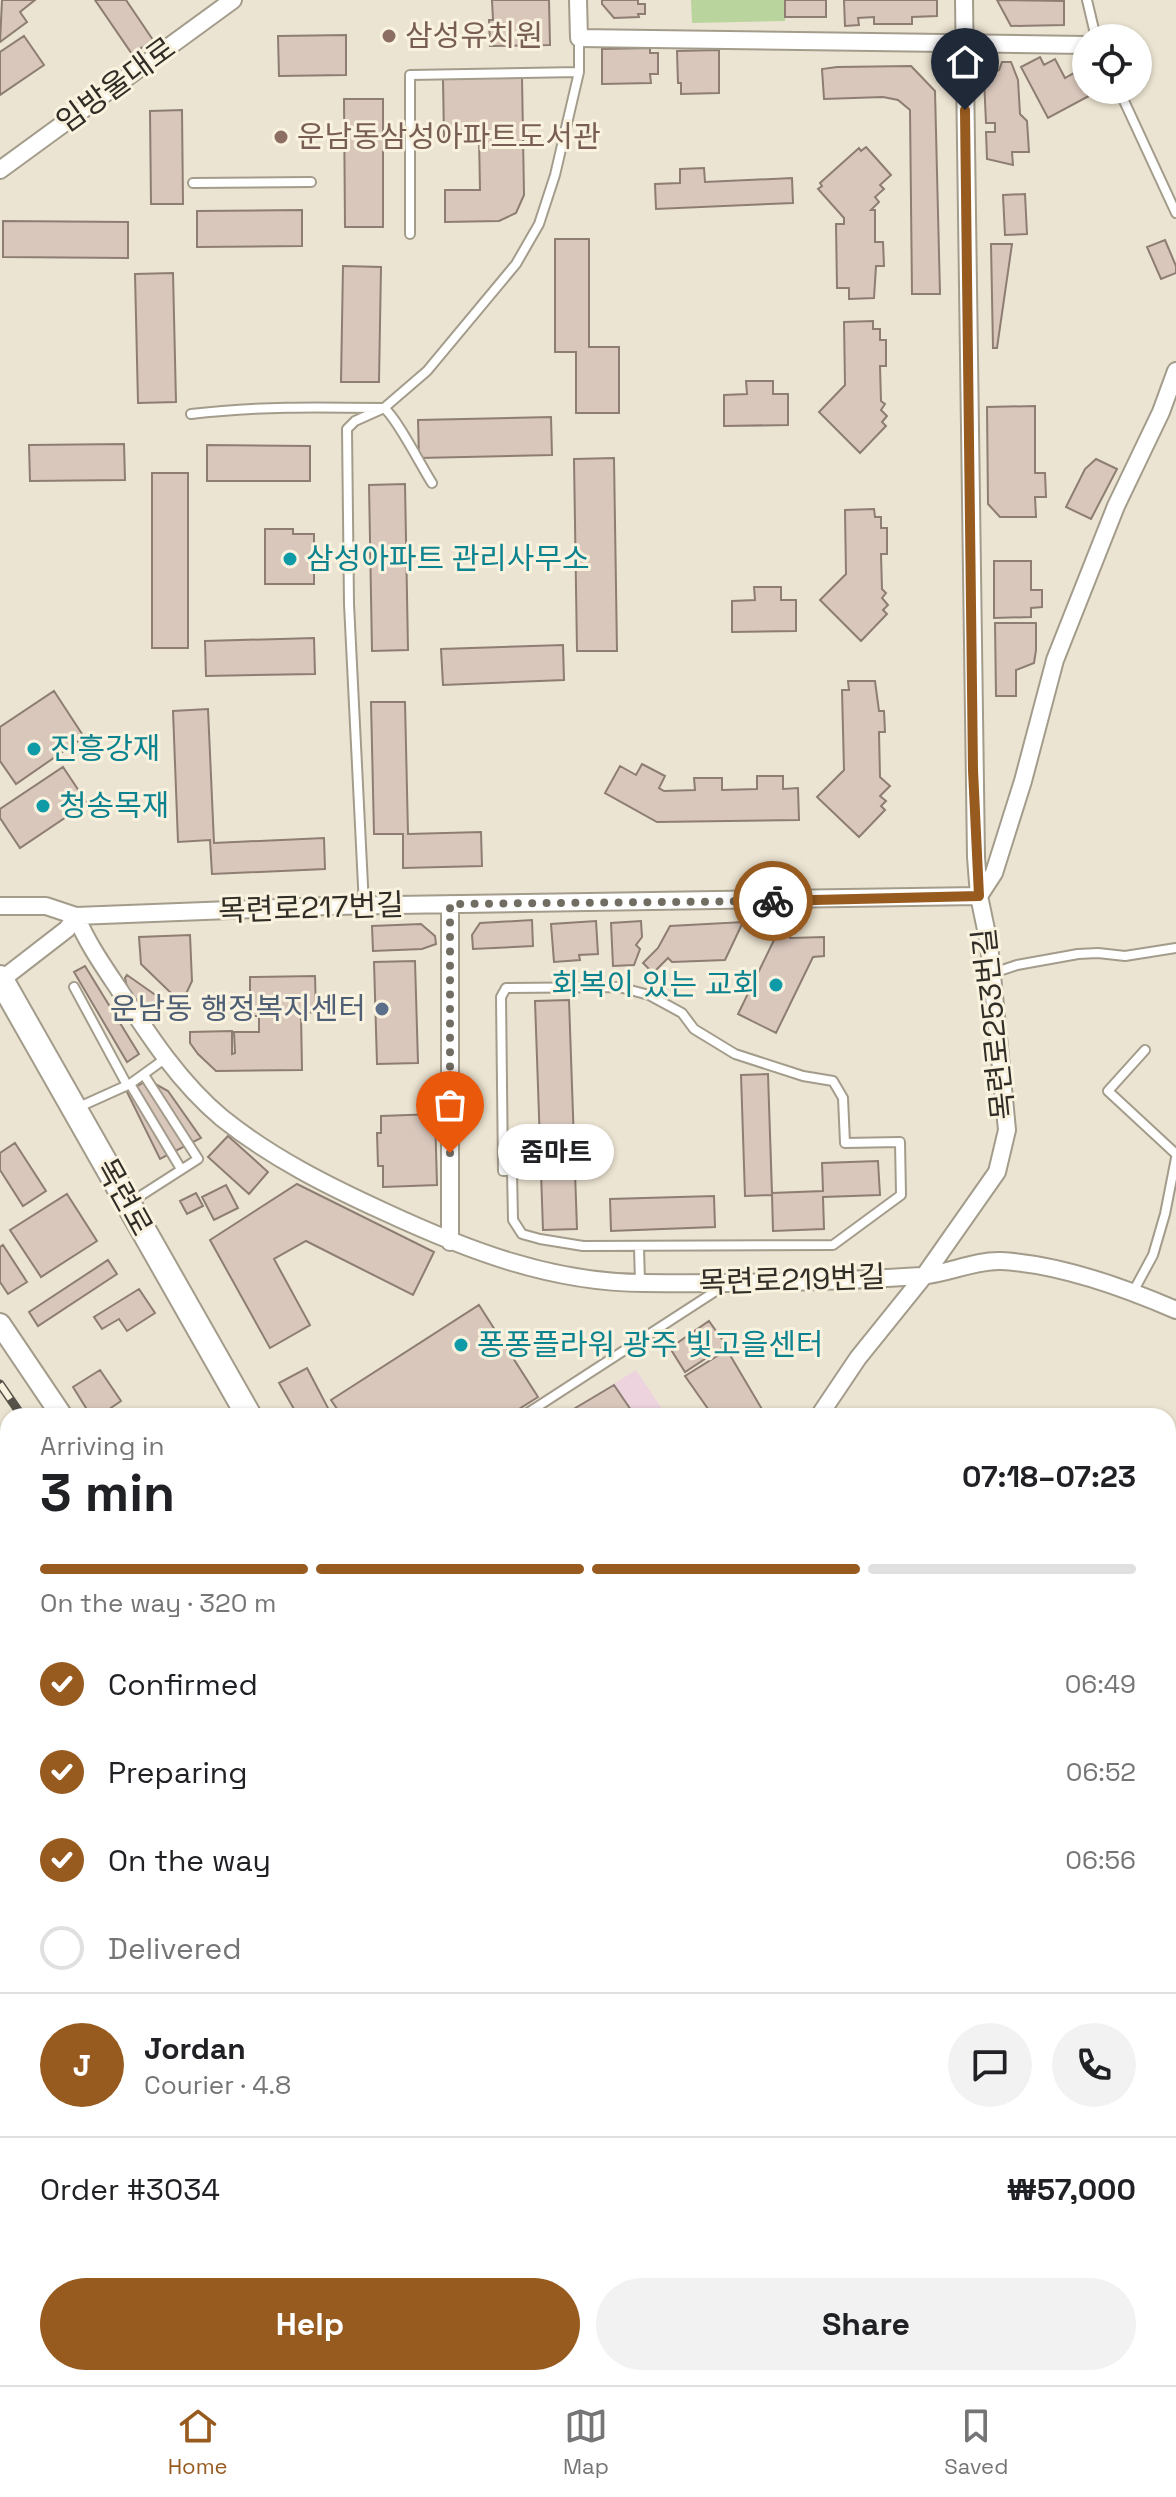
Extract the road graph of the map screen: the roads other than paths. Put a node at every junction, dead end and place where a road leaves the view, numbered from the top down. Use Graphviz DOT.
graph roads {
  1 [pos="233,0"];
  2 [pos="578,0"];
  3 [pos="964,0"];
  4 [pos="1087,0"];
  5 [pos="1093,24"];
  6 [pos="579,38"];
  7 [pos="964,43"];
  8 [pos="1072,45"];
  9 [pos="579,72"];
  10 [pos="1125,104"];
  11 [pos="0,170"];
  12 [pos="311,182"];
  13 [pos="193,183"];
  14 [pos="1176,213"];
  15 [pos="410,234"];
  16 [pos="1176,371"];
  17 [pos="384,408"];
  18 [pos="191,414"];
  19 [pos="432,483"];
  20 [pos="979,896"];
  21 [pos="450,904"];
  22 [pos="0,906"];
  23 [pos="364,906"];
  24 [pos="76,916"];
  25 [pos="1176,948"];
  26 [pos="992,973"];
  27 [pos="0,979"];
  28 [pos="74,987"];
  29 [pos="1145,1050"];
  30 [pos="166,1058"];
  31 [pos="144,1075"];
  32 [pos="129,1084"];
  33 [pos="74,1109"];
  34 [pos="1176,1156"];
  35 [pos="181,1169"];
  36 [pos="128,1204"];
  37 [pos="450,1242"];
  38 [pos="639,1247"];
  39 [pos="924,1276"];
  40 [pos="730,1282"];
  41 [pos="640,1283"];
  42 [pos="1133,1292"];
  43 [pos="1176,1310"];
  44 [pos="0,1324"];
  45 [pos="57,1408"];
  46 [pos="244,1408"];
  47 [pos="535,1408"];
  48 [pos="824,1408"];
  1 -- 11 [label="street, 임방울대로"];
  2 -- 6 [label="street"];
  3 -- 7 [label="street"];
  4 -- 5 [label="lane"];
  6 -- 7 [label="street"];
  6 -- 9 [label="lane"];
  7 -- 8 [label="street"];
  7 -- 20 [label="street"];
  9 -- 15 [label="lane"];
  9 -- 17 [label="lane"];
  10 -- 14 [label="lane"];
  12 -- 13 [label="lane"];
  16 -- 20 [label="street, 목련로253번길"];
  17 -- 18 [label="lane"];
  17 -- 19 [label="lane"];
  17 -- 23 [label="lane"];
  20 -- 21 [label="street, 목련로217번길"];
  20 -- 26 [label="street, 목련로253번길"];
  21 -- 23 [label="street, 목련로217번길"];
  21 -- 37 [label="street"];
  22 -- 24 [label="street, 목련로217번길"];
  23 -- 24 [label="street, 목련로217번길"];
  24 -- 27 [label="street"];
  24 -- 30 [label="street, 목련로219번길"];
  25 -- 26 [label="lane"];
  26 -- 39 [label="street, 목련로253번길"];
  27 -- 33 [label="main road, 목련로"];
  28 -- 32 [label="lane"];
  29 -- 34 [label="lane"];
  30 -- 31 [label="lane"];
  30 -- 37 [label="street, 목련로219번길"];
  31 -- 32 [label="lane"];
  31 -- 35 [label="lane"];
  32 -- 33 [label="lane"];
  32 -- 35 [label="lane"];
  33 -- 36 [label="main road, 목련로"];
  34 -- 42 [label="lane"];
  35 -- 36 [label="lane"];
  36 -- 46 [label="main road, 목련로"];
  37 -- 41 [label="street, 목련로219번길"];
  38 -- 38 [label="lane"];
  38 -- 41 [label="lane"];
  39 -- 40 [label="street, 목련로219번길"];
  39 -- 42 [label="street, 목련로219번길"];
  39 -- 48 [label="street, 목련로253번길"];
  40 -- 41 [label="street, 목련로219번길"];
  40 -- 47 [label="lane"];
  42 -- 43 [label="street, 목련로219번길"];
  44 -- 45 [label="street"];
}
